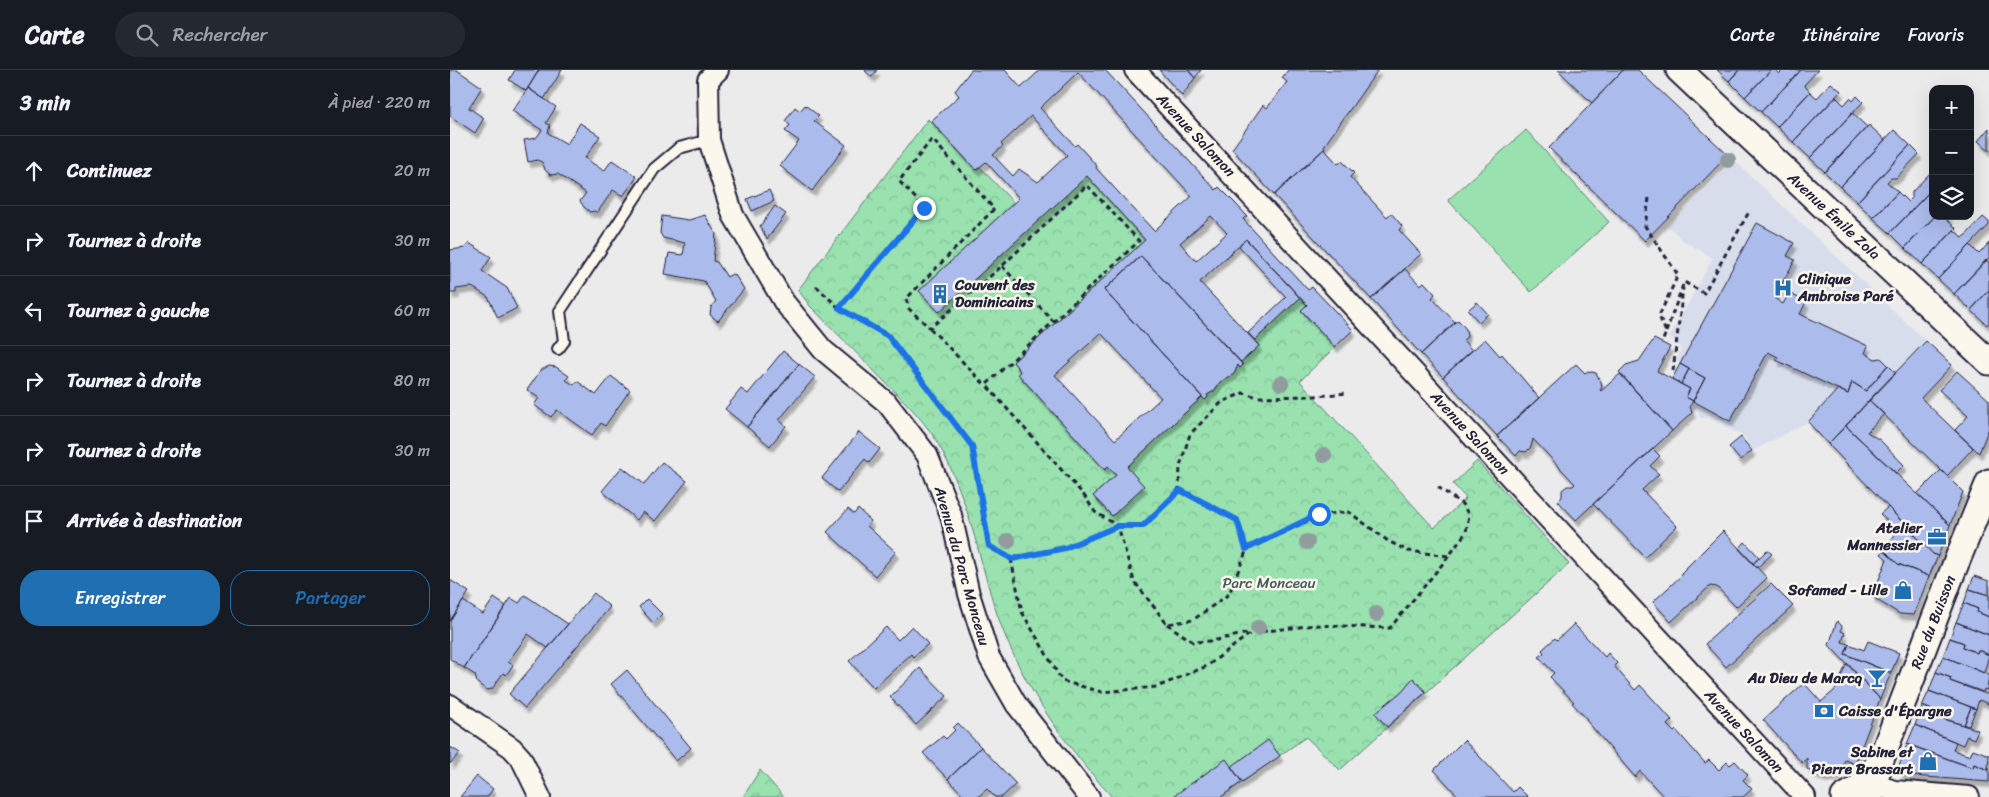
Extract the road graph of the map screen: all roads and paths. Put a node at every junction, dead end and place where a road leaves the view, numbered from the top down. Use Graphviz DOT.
graph roads {
  1 [pos="718,70"];
  2 [pos="1135,70"];
  3 [pos="1679,70"];
  4 [pos="709,140"];
  5 [pos="1649,198"];
  6 [pos="1750,210"];
  7 [pos="1002,266"];
  8 [pos="1684,282"];
  9 [pos="816,286"];
  10 [pos="839,308"];
  11 [pos="1053,321"];
  12 [pos="930,328"];
  13 [pos="1666,332"];
  14 [pos="1662,343"];
  15 [pos="558,349"];
  16 [pos="1989,362"];
  17 [pos="1673,371"];
  18 [pos="986,385"];
  19 [pos="1348,393"];
  20 [pos="1989,482"];
  21 [pos="1438,487"];
  22 [pos="1180,490"];
  23 [pos="1118,526"];
  24 [pos="1246,549"];
  25 [pos="1449,556"];
  26 [pos="1012,559"];
  27 [pos="1167,624"];
  28 [pos="1251,633"];
  29 [pos="450,705"];
  30 [pos="1872,781"];
  31 [pos="540,797"];
  32 [pos="1089,797"];
  33 [pos="1804,797"];
  34 [pos="1844,797"];
  35 [pos="1969,797"];
  1 -- 4 [label="street, Avenue du Parc Monceau"];
  2 -- 33 [label="street, Avenue Salomon"];
  3 -- 16 [label="street, Avenue Émile Zola"];
  4 -- 15 [label="lane"];
  4 -- 32 [label="street, Avenue du Parc Monceau"];
  5 -- 13 [label="path"];
  6 -- 8 [label="path"];
  7 -- 11 [label="path"];
  7 -- 11 [label="path"];
  7 -- 12 [label="path"];
  8 -- 13 [label="path"];
  8 -- 17 [label="path"];
  9 -- 10 [label="path"];
  10 -- 12 [label="path"];
  10 -- 26 [label="path"];
  11 -- 18 [label="path"];
  12 -- 18 [label="path"];
  13 -- 14 [label="path"];
  18 -- 23 [label="path"];
  19 -- 22 [label="path"];
  20 -- 30 [label="street, Rue du Buisson"];
  21 -- 25 [label="path"];
  22 -- 23 [label="path"];
  22 -- 24 [label="path"];
  23 -- 26 [label="path"];
  23 -- 27 [label="path"];
  24 -- 25 [label="path"];
  24 -- 27 [label="path"];
  25 -- 28 [label="path"];
  26 -- 28 [label="path"];
  27 -- 28 [label="path"];
  29 -- 31 [label="street"];
  30 -- 34 [label="street"];
  30 -- 35 [label="street"];
}
